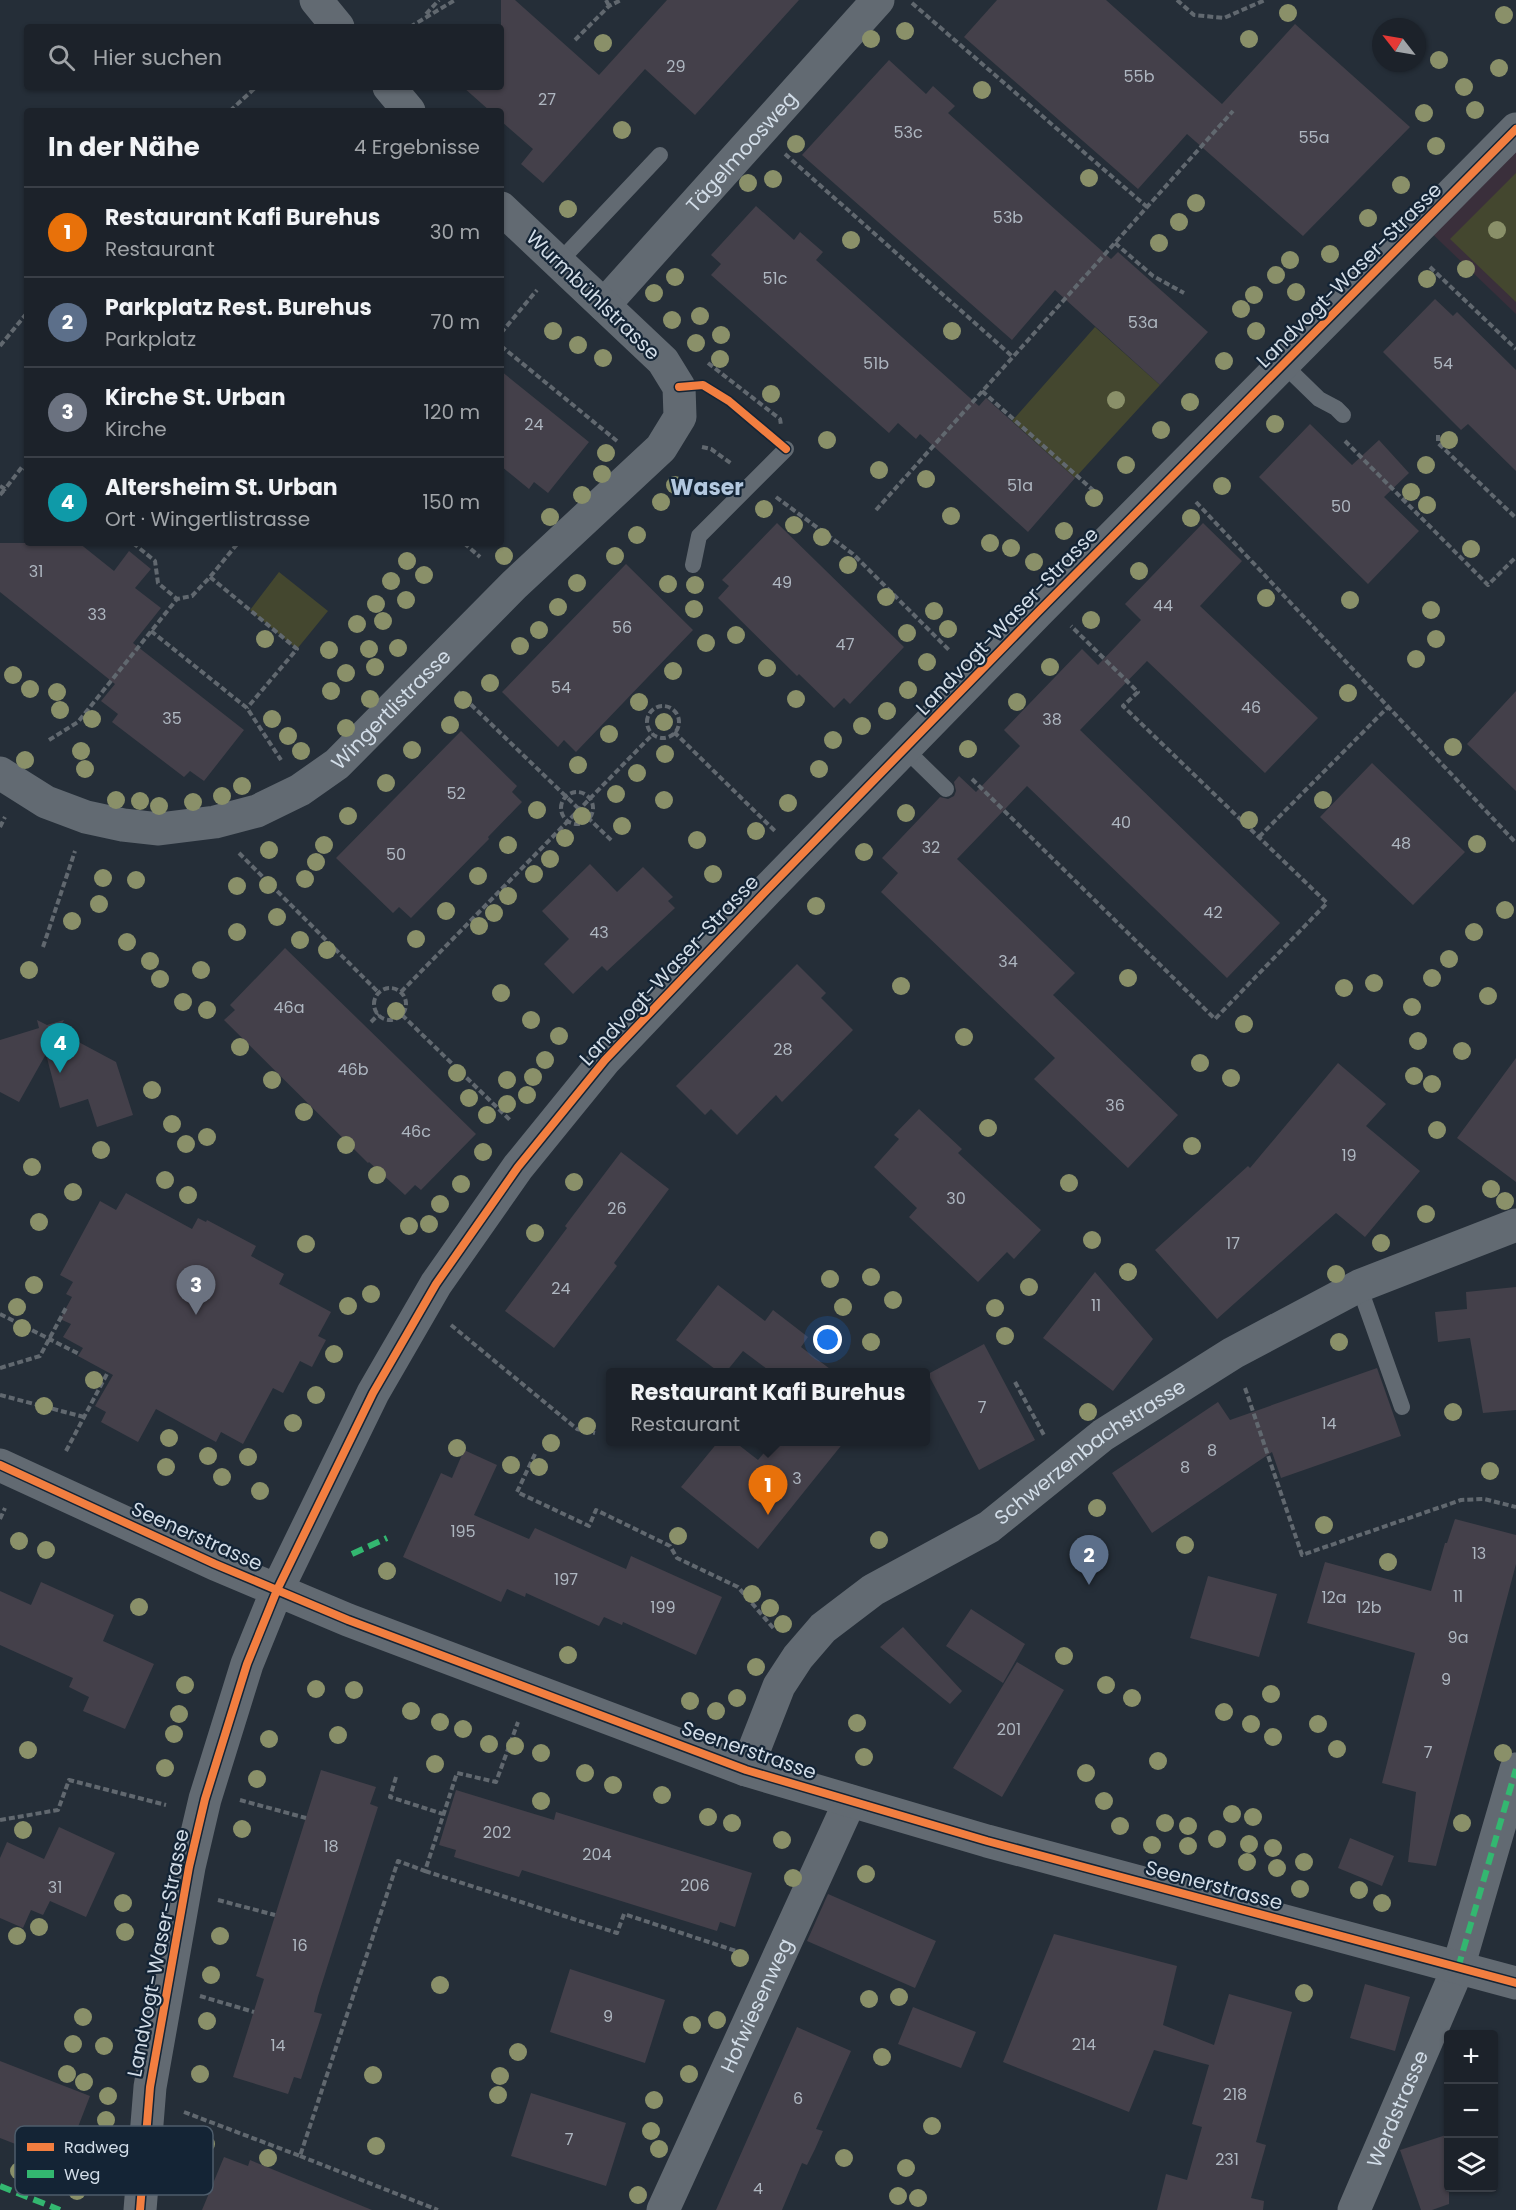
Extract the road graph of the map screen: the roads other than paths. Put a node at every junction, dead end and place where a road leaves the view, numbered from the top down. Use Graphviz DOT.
graph roads {
  1 [pos="316,0"];
  2 [pos="878,0"];
  3 [pos="336,24"];
  4 [pos="391,90"];
  5 [pos="406,108"];
  6 [pos="1516,129"];
  7 [pos="660,155"];
  8 [pos="504,211"];
  9 [pos="559,262"];
  10 [pos="604,305"];
  11 [pos="1283,364"];
  12 [pos="679,387"];
  13 [pos="1343,415"];
  14 [pos="786,449"];
  15 [pos="693,565"];
  16 [pos="906,749"];
  17 [pos="0,773"];
  18 [pos="946,789"];
  19 [pos="1516,1225"];
  20 [pos="1359,1286"];
  21 [pos="1402,1407"];
  22 [pos="0,1465"];
  23 [pos="277,1590"];
  24 [pos="1516,1769"];
  25 [pos="746,1770"];
  26 [pos="850,1801"];
  27 [pos="1458,1968"];
  28 [pos="1516,1983"];
  29 [pos="147,2126"];
  30 [pos="141,2195"];
  31 [pos="140,2210"];
  32 [pos="663,2210"];
  33 [pos="1354,2210"];
  1 -- 3 [label="street"];
  2 -- 10 [label="street, Tägelmoosweg"];
  4 -- 5 [label="street"];
  6 -- 11 [label="street, Landvogt-Waser-Strasse"];
  7 -- 9 [label="lane"];
  8 -- 9 [label="street, Wurmbühlstrasse"];
  9 -- 10 [label="street, Wurmbühlstrasse"];
  10 -- 12 [label="street, Wurmbühlstrasse"];
  11 -- 13 [label="lane"];
  11 -- 16 [label="street, Landvogt-Waser-Strasse"];
  12 -- 17 [label="street, Wingertlistrasse"];
  14 -- 15 [label="lane"];
  16 -- 18 [label="lane"];
  16 -- 23 [label="street, Landvogt-Waser-Strasse"];
  19 -- 20 [label="street, Schwerzenbachstrasse"];
  20 -- 21 [label="lane"];
  20 -- 25 [label="street, Schwerzenbachstrasse"];
  22 -- 23 [label="street, Seenerstrasse"];
  23 -- 25 [label="street, Seenerstrasse"];
  23 -- 29 [label="street, Landvogt-Waser-Strasse"];
  24 -- 27 [label="street, Werdstrasse"];
  25 -- 26 [label="street, Seenerstrasse"];
  26 -- 27 [label="street, Seenerstrasse"];
  26 -- 32 [label="street, Hofwiesenweg"];
  27 -- 28 [label="street, Seenerstrasse"];
  27 -- 33 [label="street, Werdstrasse"];
  30 -- 31 [label="street, Landvogt-Waser-Strasse"];
}
